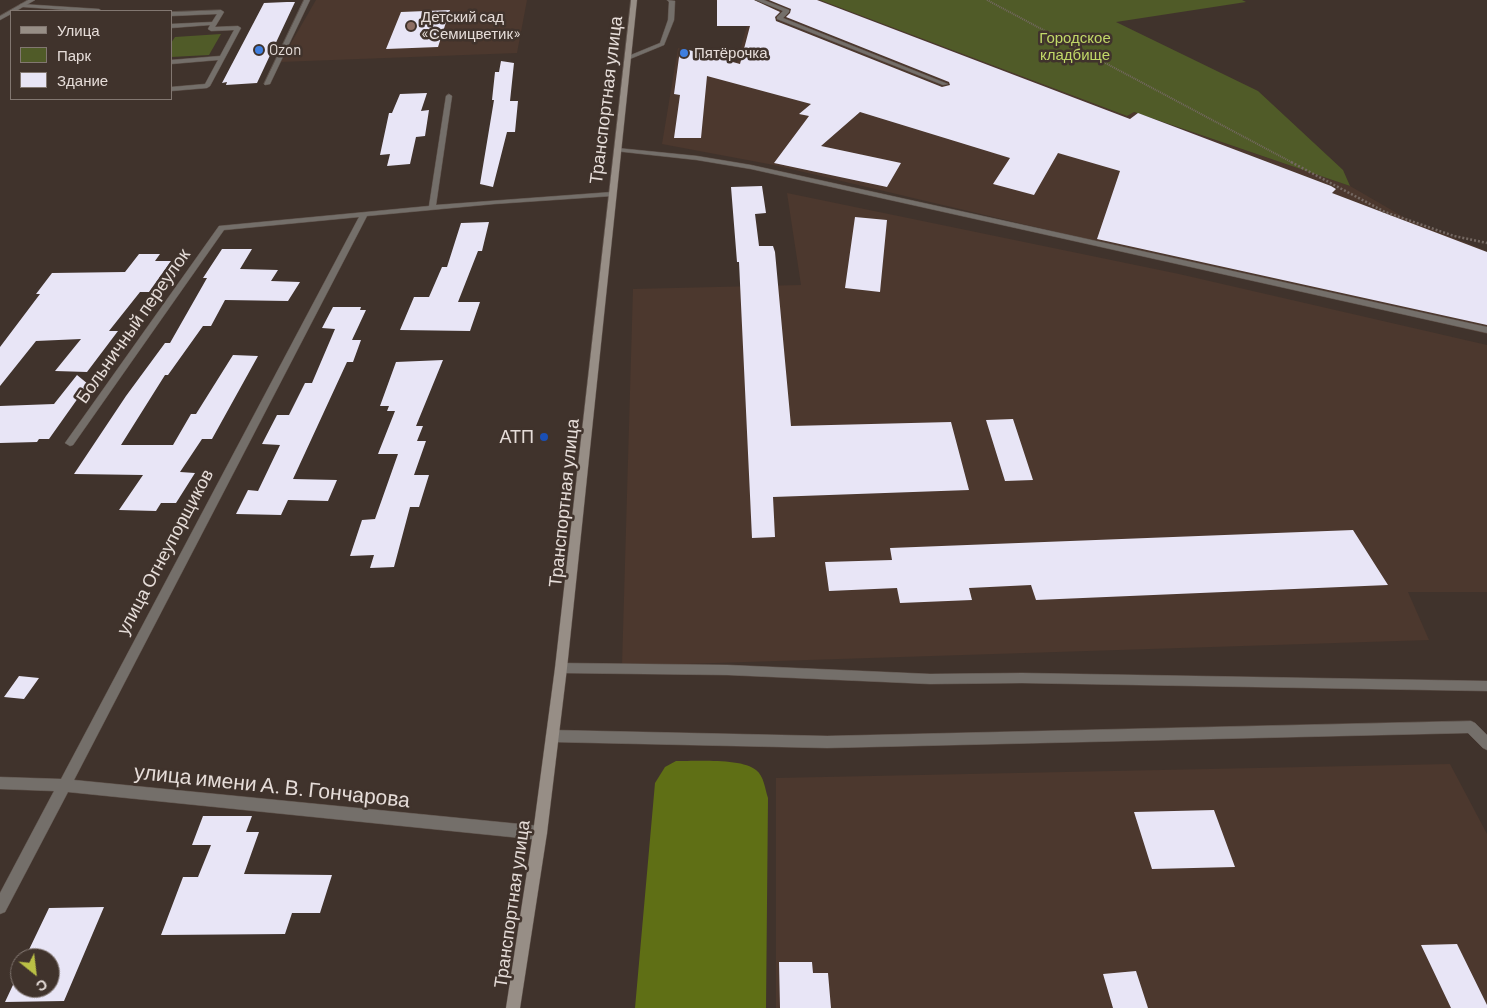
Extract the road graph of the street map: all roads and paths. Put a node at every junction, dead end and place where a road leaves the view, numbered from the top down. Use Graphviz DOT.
graph roads {
  1 [pos="32,0"];
  2 [pos="307,0"];
  3 [pos="634,0"];
  4 [pos="670,0"];
  5 [pos="759,0"];
  6 [pos="987,0"];
  7 [pos="23,6"];
  8 [pos="16,10"];
  9 [pos="84,10"];
  10 [pos="172,14"];
  11 [pos="214,23"];
  12 [pos="172,26"];
  13 [pos="221,58"];
  14 [pos="628,58"];
  15 [pos="172,62"];
  16 [pos="267,84"];
  17 [pos="945,84"];
  18 [pos="172,89"];
  19 [pos="449,96"];
  20 [pos="617,150"];
  21 [pos="612,194"];
  22 [pos="432,208"];
  23 [pos="364,214"];
  24 [pos="1487,243"];
  25 [pos="1487,330"];
  26 [pos="70,442"];
  27 [pos="561,668"];
  28 [pos="1487,686"];
  29 [pos="552,736"];
  30 [pos="1487,744"];
  31 [pos="0,783"];
  32 [pos="65,785"];
  33 [pos="540,833"];
  34 [pos="0,907"];
  35 [pos="513,1008"];
  1 -- 7 [label="street"];
  2 -- 16 [label="street"];
  3 -- 14 [label="main road, Транспортная улица"];
  4 -- 14 [label="street"];
  5 -- 17 [label="street"];
  6 -- 24 [label="path"];
  7 -- 8 [label="street"];
  7 -- 9 [label="street"];
  10 -- 11 [label="street"];
  11 -- 12 [label="street"];
  11 -- 13 [label="street"];
  13 -- 15 [label="street"];
  13 -- 18 [label="street"];
  14 -- 20 [label="main road, Транспортная улица"];
  19 -- 22 [label="street"];
  20 -- 21 [label="main road, Транспортная улица"];
  20 -- 25 [label="street"];
  21 -- 22 [label="street"];
  21 -- 27 [label="main road, Транспортная улица"];
  22 -- 23 [label="street"];
  23 -- 26 [label="street, Больничный переулок"];
  23 -- 32 [label="street, улица Огнеупорщиков"];
  27 -- 28 [label="street"];
  27 -- 29 [label="main road, Транспортная улица"];
  29 -- 30 [label="street"];
  29 -- 33 [label="main road, Транспортная улица"];
  31 -- 32 [label="street, улица имени А. В. Гончарова"];
  32 -- 33 [label="street, улица имени А. В. Гончарова"];
  32 -- 34 [label="street, улица Огнеупорщиков"];
  33 -- 35 [label="main road, Транспортная улица"];
}
